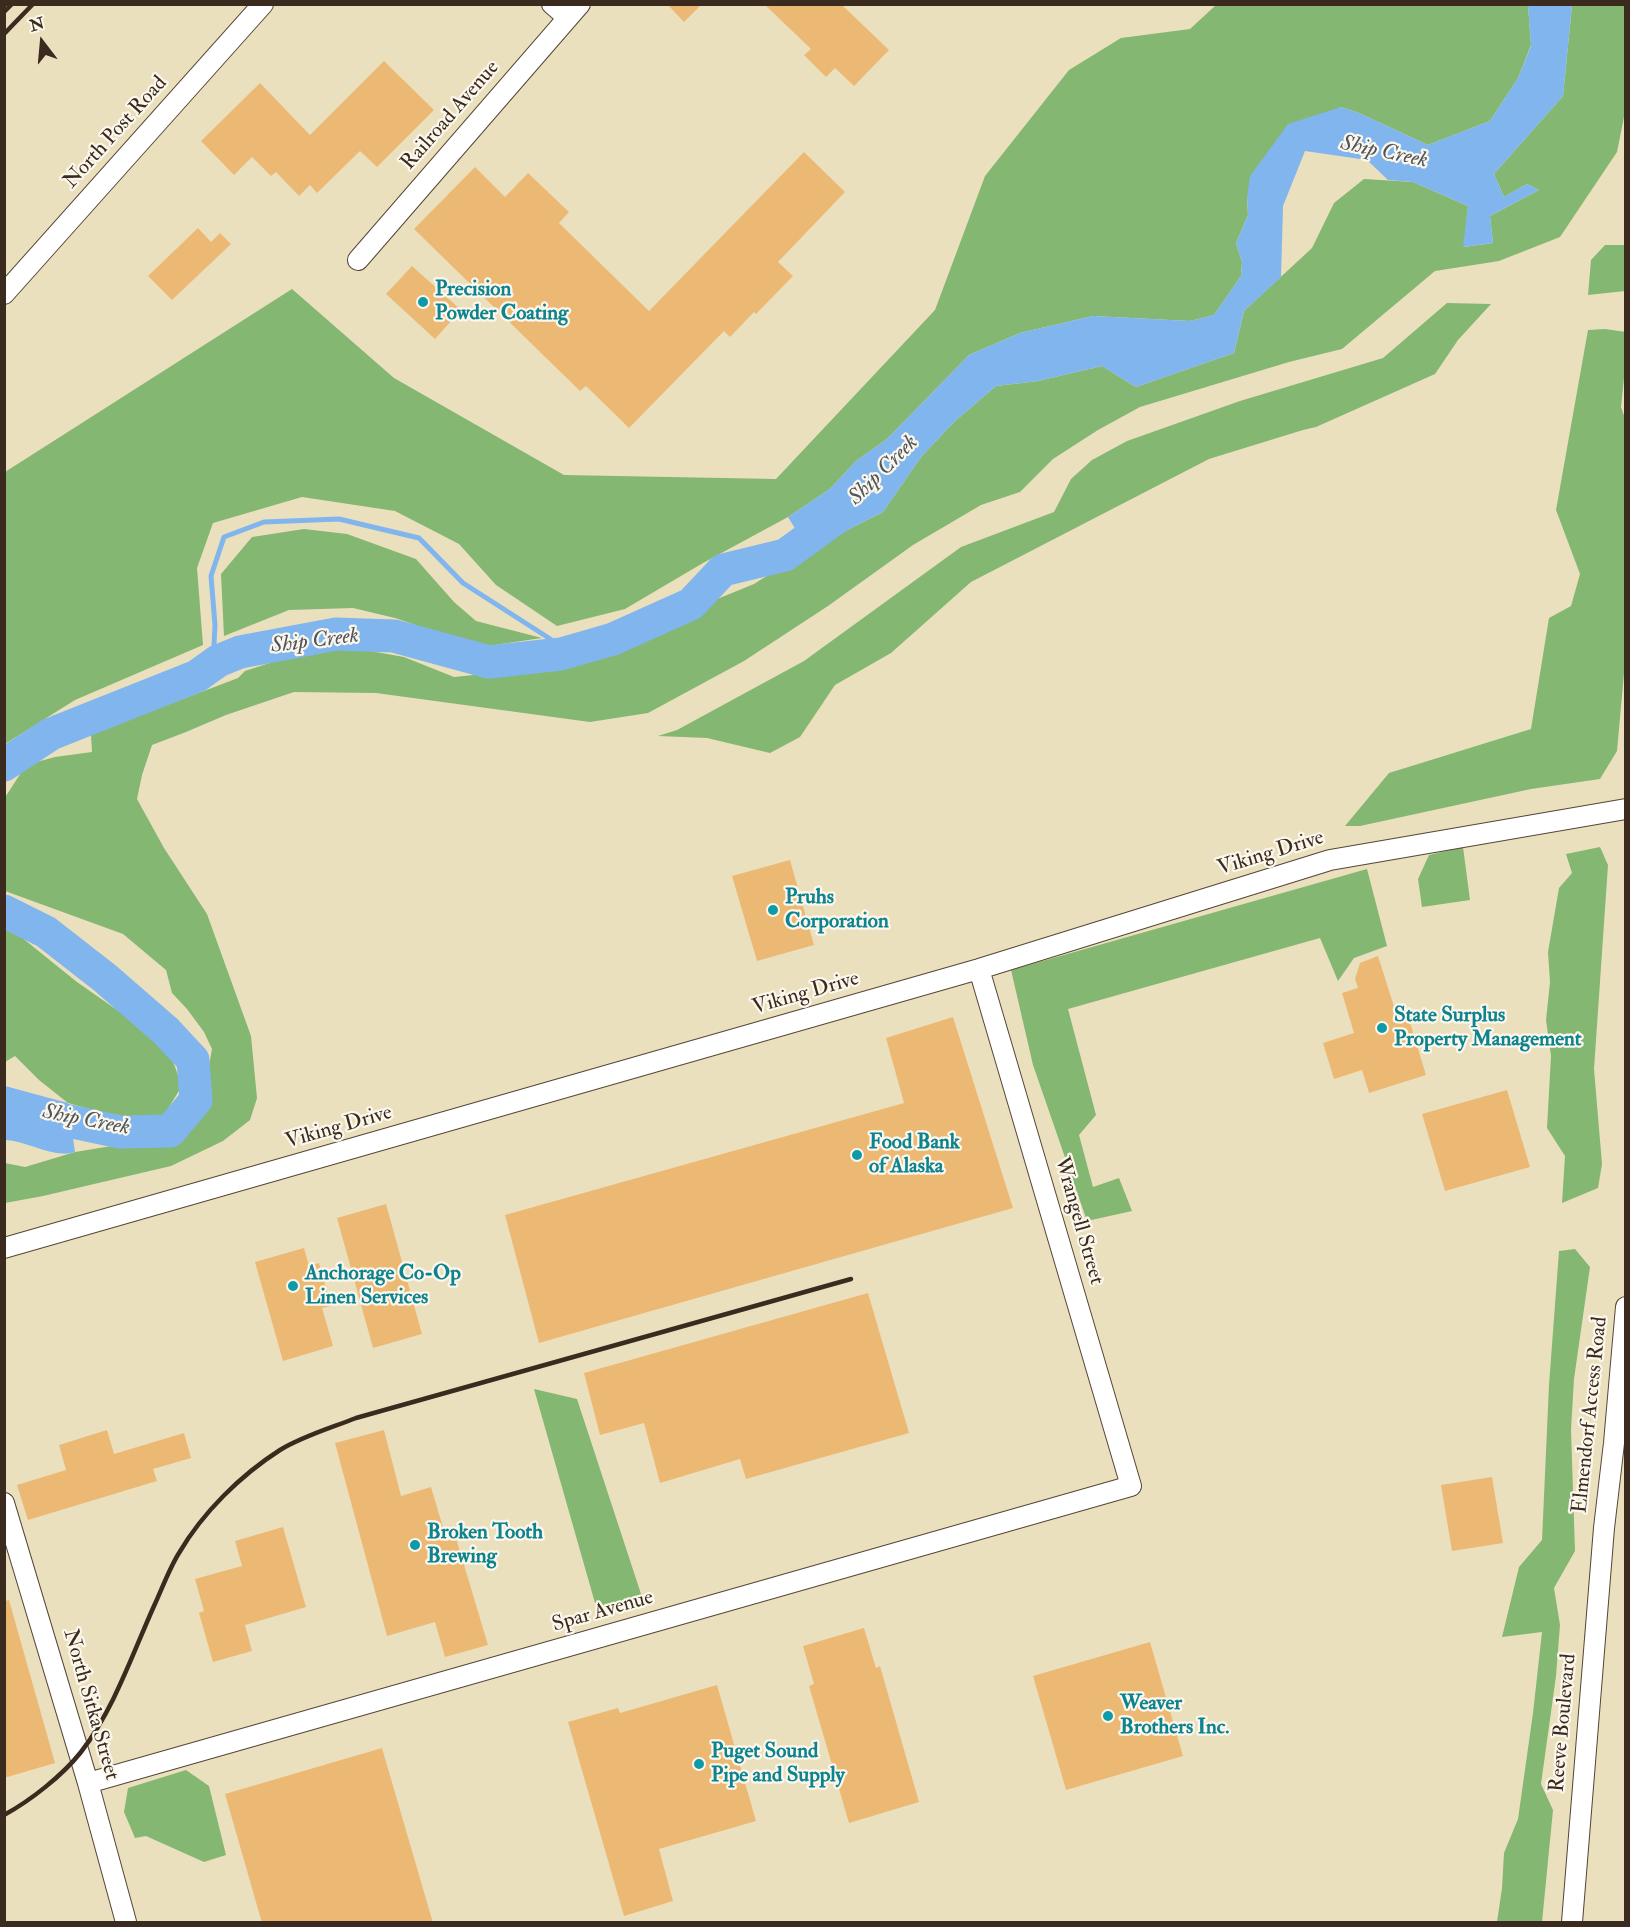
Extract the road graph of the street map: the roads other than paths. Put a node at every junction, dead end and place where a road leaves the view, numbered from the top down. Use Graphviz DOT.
graph roads {
  1 [pos="262,4"];
  2 [pos="552,4"];
  3 [pos="574,11"];
  4 [pos="358,260"];
  5 [pos="4,294"];
  6 [pos="1626,809"];
  7 [pos="979,969"];
  8 [pos="4,1248"];
  9 [pos="1626,1306"];
  10 [pos="1131,1486"];
  11 [pos="4,1503"];
  12 [pos="1604,1528"];
  13 [pos="88,1784"];
  14 [pos="126,1923"];
  15 [pos="1572,1923"];
  1 -- 5 [label="street, North Post Road"];
  2 -- 3 [label="street"];
  3 -- 4 [label="street, Railroad Avenue"];
  6 -- 7 [label="street, Viking Drive"];
  7 -- 8 [label="street, Viking Drive"];
  7 -- 10 [label="street, Wrangell Street"];
  9 -- 12 [label="street, Elmendorf Access Road"];
  10 -- 13 [label="street, Spar Avenue"];
  11 -- 13 [label="street, North Sitka Street"];
  12 -- 15 [label="street, Reeve Boulevard"];
  13 -- 14 [label="street, North Sitka Street"];
}
